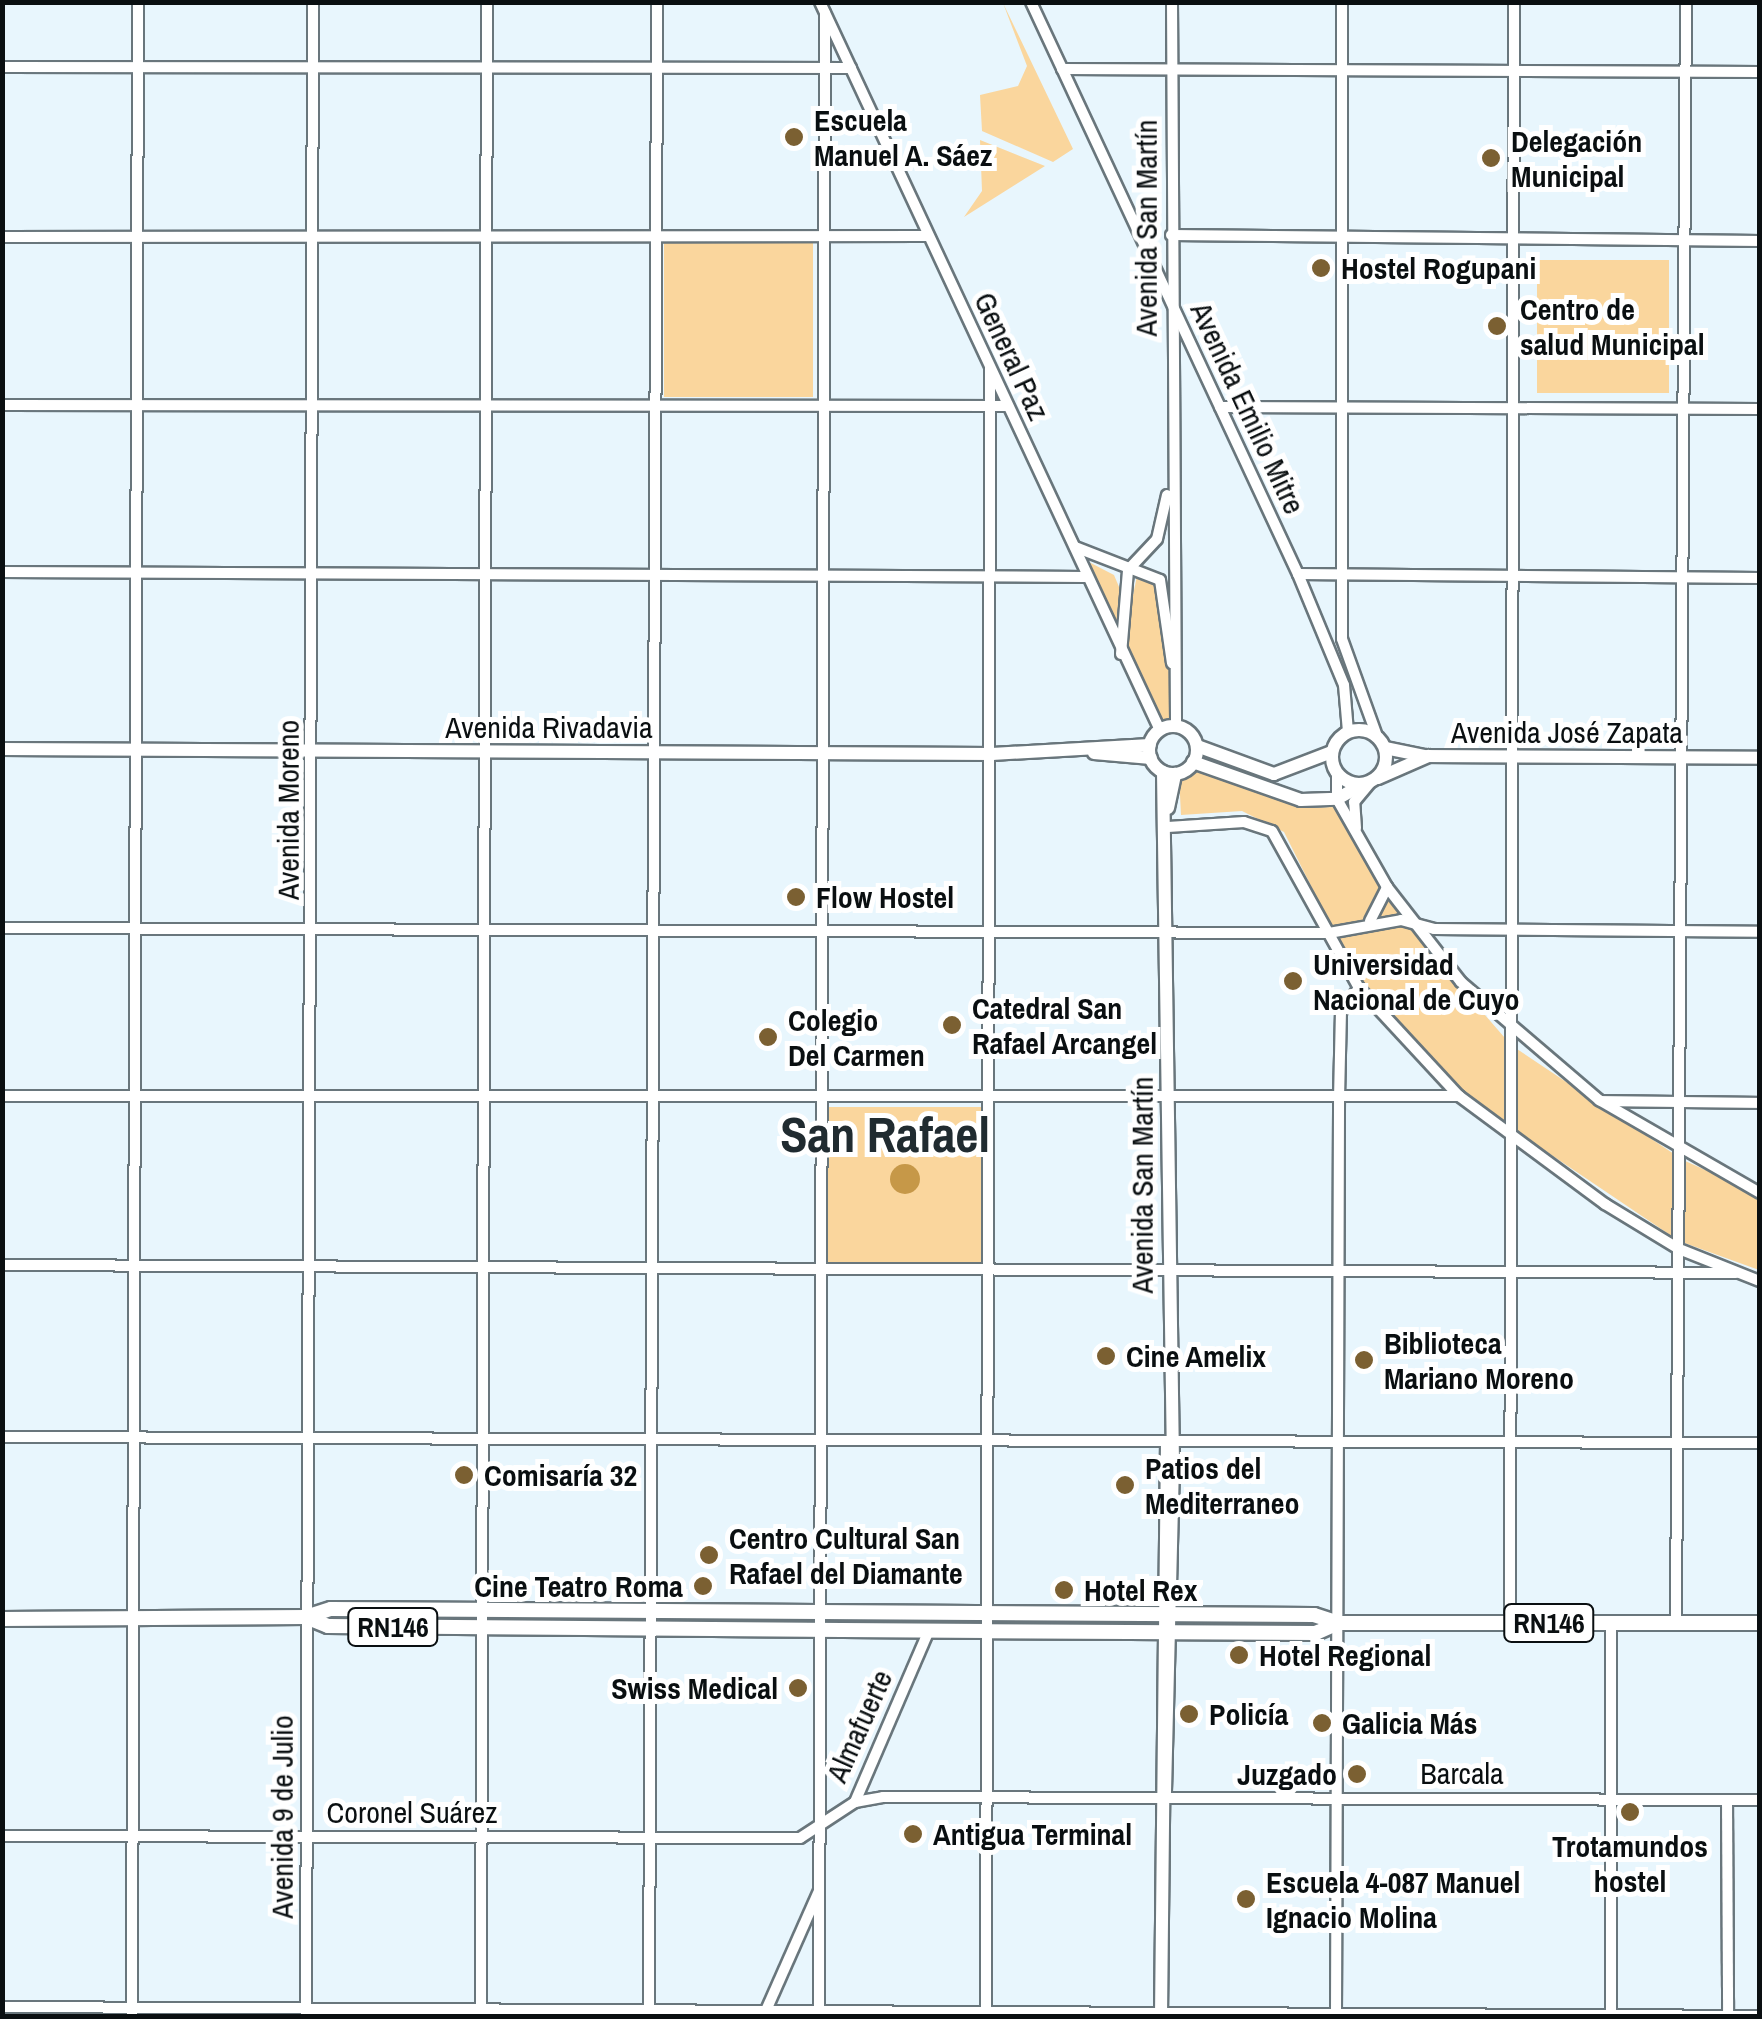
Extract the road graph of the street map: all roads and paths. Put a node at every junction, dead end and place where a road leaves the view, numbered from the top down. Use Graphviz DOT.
graph roads {
  1 [pos="138,2"];
  2 [pos="314,2"];
  3 [pos="487,2"];
  4 [pos="657,2"];
  5 [pos="1031,2"];
  6 [pos="1172,2"];
  7 [pos="1342,2"];
  8 [pos="1514,2"];
  9 [pos="1686,2"];
  10 [pos="822,8"];
  11 [pos="2,67"];
  12 [pos="137,67"];
  13 [pos="314,67"];
  14 [pos="486,67"];
  15 [pos="657,68"];
  16 [pos="850,68"];
  17 [pos="826,69"];
  18 [pos="1062,69"];
  19 [pos="1172,70"];
  20 [pos="1342,70"];
  21 [pos="1514,71"];
  22 [pos="1686,72"];
  23 [pos="1760,72"];
  24 [pos="656,234"];
  25 [pos="1171,234"];
  26 [pos="487,235"];
  27 [pos="822,235"];
  28 [pos="139,236"];
  29 [pos="314,236"];
  30 [pos="928,236"];
  31 [pos="2,237"];
  32 [pos="1340,237"];
  33 [pos="1513,240"];
  34 [pos="1760,241"];
  35 [pos="1686,242"];
  36 [pos="1171,302"];
  37 [pos="990,368"];
  38 [pos="486,403"];
  39 [pos="314,404"];
  40 [pos="654,404"];
  41 [pos="2,405"];
  42 [pos="140,405"];
  43 [pos="822,405"];
  44 [pos="990,406"];
  45 [pos="1007,406"];
  46 [pos="1341,406"];
  47 [pos="1220,407"];
  48 [pos="1512,407"];
  49 [pos="1686,409"];
  50 [pos="1760,409"];
  51 [pos="1170,454"];
  52 [pos="1075,547"];
  53 [pos="1131,564"];
  54 [pos="2,572"];
  55 [pos="137,572"];
  56 [pos="314,573"];
  57 [pos="1298,574"];
  58 [pos="489,575"];
  59 [pos="653,575"];
  60 [pos="991,575"];
  61 [pos="821,576"];
  62 [pos="1341,576"];
  63 [pos="1085,577"];
  64 [pos="1512,577"];
  65 [pos="1682,578"];
  66 [pos="1760,578"];
  67 [pos="1121,654"];
  68 [pos="1175,668"];
  69 [pos="1176,726"];
  70 [pos="1160,730"];
  71 [pos="1348,732"];
  72 [pos="1381,742"];
  73 [pos="1197,746"];
  74 [pos="2,749"];
  75 [pos="134,750"];
  76 [pos="314,750"];
  77 [pos="489,751"];
  78 [pos="652,752"];
  79 [pos="1150,752"];
  80 [pos="1332,752"];
  81 [pos="820,753"];
  82 [pos="992,754"];
  83 [pos="1428,756"];
  84 [pos="1512,757"];
  85 [pos="1679,758"];
  86 [pos="1760,758"];
  87 [pos="1193,762"];
  88 [pos="1169,773"];
  89 [pos="1337,773"];
  90 [pos="1371,781"];
  91 [pos="1337,799"];
  92 [pos="1168,827"];
  93 [pos="1356,834"];
  94 [pos="1388,887"];
  95 [pos="1370,921"];
  96 [pos="1414,925"];
  97 [pos="2,928"];
  98 [pos="134,929"];
  99 [pos="488,929"];
  100 [pos="313,930"];
  101 [pos="1511,930"];
  102 [pos="652,931"];
  103 [pos="820,932"];
  104 [pos="992,932"];
  105 [pos="1679,932"];
  106 [pos="1760,932"];
  107 [pos="1168,933"];
  108 [pos="1329,933"];
  109 [pos="1359,988"];
  110 [pos="1512,1032"];
  111 [pos="2,1096"];
  112 [pos="134,1096"];
  113 [pos="1459,1096"];
  114 [pos="312,1097"];
  115 [pos="487,1098"];
  116 [pos="651,1098"];
  117 [pos="819,1099"];
  118 [pos="1338,1099"];
  119 [pos="993,1100"];
  120 [pos="1168,1100"];
  121 [pos="1599,1100"];
  122 [pos="1678,1102"];
  123 [pos="1760,1102"];
  124 [pos="1510,1138"];
  125 [pos="1678,1154"];
  126 [pos="1760,1193"];
  127 [pos="1679,1249"];
  128 [pos="2,1265"];
  129 [pos="133,1266"];
  130 [pos="311,1267"];
  131 [pos="485,1267"];
  132 [pos="651,1268"];
  133 [pos="819,1269"];
  134 [pos="994,1270"];
  135 [pos="1168,1271"];
  136 [pos="1679,1272"];
  137 [pos="1340,1273"];
  138 [pos="1736,1273"];
  139 [pos="1510,1274"];
  140 [pos="1760,1281"];
  141 [pos="2,1437"];
  142 [pos="133,1438"];
  143 [pos="483,1439"];
  144 [pos="310,1440"];
  145 [pos="651,1440"];
  146 [pos="818,1441"];
  147 [pos="992,1442"];
  148 [pos="1167,1442"];
  149 [pos="1678,1442"];
  150 [pos="1336,1443"];
  151 [pos="1510,1443"];
  152 [pos="1760,1443"];
  153 [pos="482,1610"];
  154 [pos="649,1611"];
  155 [pos="818,1612"];
  156 [pos="988,1613"];
  157 [pos="1166,1614"];
  158 [pos="2,1616"];
  159 [pos="132,1616"];
  160 [pos="306,1617"];
  161 [pos="1510,1623"];
  162 [pos="1611,1623"];
  163 [pos="1676,1623"];
  164 [pos="1760,1623"];
  165 [pos="1338,1624"];
  166 [pos="482,1628"];
  167 [pos="649,1628"];
  168 [pos="818,1630"];
  169 [pos="930,1630"];
  170 [pos="988,1631"];
  171 [pos="1166,1632"];
  172 [pos="988,1797"];
  173 [pos="1165,1797"];
  174 [pos="1339,1798"];
  175 [pos="1612,1799"];
  176 [pos="1727,1800"];
  177 [pos="1760,1800"];
  178 [pos="854,1802"];
  179 [pos="820,1831"];
  180 [pos="2,1836"];
  181 [pos="132,1836"];
  182 [pos="308,1836"];
  183 [pos="482,1837"];
  184 [pos="649,1837"];
  185 [pos="820,1888"];
  186 [pos="2,2007"];
  187 [pos="132,2012"];
  188 [pos="306,2013"];
  189 [pos="481,2013"];
  190 [pos="649,2013"];
  191 [pos="764,2014"];
  192 [pos="819,2014"];
  193 [pos="986,2014"];
  194 [pos="1160,2014"];
  195 [pos="1336,2015"];
  196 [pos="1481,2016"];
  197 [pos="1610,2016"];
  198 [pos="1728,2016"];
  199 [pos="1760,2016"];
  1 -- 12 [label="street"];
  2 -- 13 [label="street, Avenida Moreno"];
  3 -- 14 [label="street"];
  4 -- 15 [label="street"];
  5 -- 18 [label="street, Avenida Emilio Mitre"];
  6 -- 19 [label="street, Avenida San Martín"];
  7 -- 20 [label="street"];
  8 -- 21 [label="street"];
  9 -- 22 [label="street"];
  10 -- 16 [label="street, General Paz"];
  10 -- 17 [label="street"];
  11 -- 12 [label="street"];
  12 -- 13 [label="street"];
  12 -- 28 [label="street"];
  13 -- 14 [label="street"];
  13 -- 29 [label="street, Avenida Moreno"];
  14 -- 15 [label="street"];
  14 -- 26 [label="street"];
  15 -- 17 [label="street"];
  15 -- 24 [label="street"];
  16 -- 17 [label="street"];
  16 -- 30 [label="street, General Paz"];
  17 -- 27 [label="street"];
  18 -- 19 [label="street"];
  18 -- 36 [label="street, Avenida Emilio Mitre"];
  19 -- 20 [label="street"];
  19 -- 25 [label="street, Avenida San Martín"];
  20 -- 21 [label="street"];
  20 -- 32 [label="street"];
  21 -- 22 [label="street"];
  21 -- 33 [label="street"];
  22 -- 23 [label="street"];
  22 -- 35 [label="street"];
  24 -- 26 [label="street"];
  24 -- 27 [label="street"];
  24 -- 40 [label="street"];
  25 -- 32 [label="street"];
  25 -- 36 [label="street, Avenida San Martín"];
  26 -- 29 [label="street"];
  26 -- 38 [label="street"];
  27 -- 30 [label="street"];
  27 -- 43 [label="street"];
  28 -- 29 [label="street"];
  28 -- 31 [label="street"];
  28 -- 42 [label="street"];
  29 -- 39 [label="street, Avenida Moreno"];
  30 -- 37 [label="street, General Paz"];
  32 -- 33 [label="street"];
  32 -- 46 [label="street"];
  33 -- 35 [label="street"];
  33 -- 48 [label="street"];
  34 -- 35 [label="street"];
  35 -- 49 [label="street"];
  36 -- 47 [label="street, Avenida Emilio Mitre"];
  36 -- 51 [label="street, Avenida San Martín"];
  37 -- 44 [label="street"];
  37 -- 45 [label="street, General Paz"];
  38 -- 39 [label="street"];
  38 -- 40 [label="street"];
  38 -- 58 [label="street"];
  39 -- 42 [label="street"];
  39 -- 56 [label="street, Avenida Moreno"];
  40 -- 43 [label="street"];
  40 -- 59 [label="street"];
  41 -- 42 [label="street"];
  42 -- 55 [label="street"];
  43 -- 44 [label="street"];
  43 -- 61 [label="street"];
  44 -- 45 [label="street"];
  44 -- 60 [label="street"];
  45 -- 52 [label="street, General Paz"];
  46 -- 47 [label="street"];
  46 -- 48 [label="street"];
  46 -- 62 [label="street"];
  47 -- 57 [label="street, Avenida Emilio Mitre"];
  48 -- 49 [label="street"];
  48 -- 64 [label="street"];
  49 -- 50 [label="street"];
  49 -- 65 [label="street"];
  51 -- 53 [label="street, Avenida San Martín"];
  51 -- 68 [label="street, Avenida San Martín"];
  52 -- 53 [label="street"];
  52 -- 63 [label="street, General Paz"];
  53 -- 67 [label="street, Avenida San Martín"];
  53 -- 68 [label="street"];
  54 -- 55 [label="street"];
  55 -- 56 [label="street"];
  55 -- 75 [label="street"];
  56 -- 58 [label="street"];
  56 -- 76 [label="street, Avenida Moreno"];
  57 -- 62 [label="street"];
  57 -- 71 [label="street, Avenida Emilio Mitre"];
  58 -- 59 [label="street"];
  58 -- 77 [label="street"];
  59 -- 61 [label="street"];
  59 -- 78 [label="street"];
  60 -- 61 [label="street"];
  60 -- 63 [label="street"];
  60 -- 82 [label="street"];
  61 -- 81 [label="street"];
  62 -- 64 [label="street"];
  62 -- 72 [label="street"];
  63 -- 67 [label="street, General Paz"];
  64 -- 65 [label="street"];
  64 -- 84 [label="street"];
  65 -- 66 [label="street"];
  65 -- 85 [label="street"];
  67 -- 70 [label="street, General Paz"];
  68 -- 69 [label="street, Avenida San Martín"];
  69 -- 70 [label="main road"];
  69 -- 73 [label="main road"];
  70 -- 79 [label="main road"];
  71 -- 72 [label="main road"];
  71 -- 80 [label="main road"];
  72 -- 83 [label="main road"];
  72 -- 90 [label="main road"];
  73 -- 80 [label="main road"];
  73 -- 87 [label="main road"];
  74 -- 75 [label="main road, Avenida Rivadavia"];
  75 -- 76 [label="main road, Avenida Rivadavia"];
  75 -- 98 [label="street"];
  76 -- 77 [label="main road, Avenida Rivadavia"];
  76 -- 100 [label="street, Avenida Moreno"];
  77 -- 78 [label="main road, Avenida Rivadavia"];
  77 -- 99 [label="street"];
  78 -- 81 [label="main road, Avenida Rivadavia"];
  78 -- 102 [label="street"];
  79 -- 82 [label="main road, Avenida Rivadavia"];
  79 -- 88 [label="main road"];
  80 -- 89 [label="main road"];
  81 -- 82 [label="main road, Avenida Rivadavia"];
  81 -- 103 [label="street"];
  82 -- 104 [label="street"];
  83 -- 84 [label="main road, Avenida José Zapata"];
  83 -- 90 [label="main road, Avenida José Zapata"];
  84 -- 85 [label="main road, Avenida José Zapata"];
  84 -- 101 [label="street"];
  85 -- 86 [label="main road, Avenida José Zapata"];
  85 -- 105 [label="street"];
  87 -- 88 [label="main road"];
  87 -- 91 [label="main road"];
  88 -- 92 [label="main road, Avenida San Martín"];
  89 -- 90 [label="main road"];
  89 -- 91 [label="street"];
  90 -- 91 [label="main road, Avenida José Zapata"];
  90 -- 93 [label="street"];
  91 -- 93 [label="street"];
  92 -- 107 [label="main road, Avenida San Martín"];
  92 -- 108 [label="street"];
  93 -- 94 [label="street"];
  94 -- 95 [label="street"];
  94 -- 96 [label="street"];
  95 -- 96 [label="street"];
  95 -- 108 [label="street"];
  96 -- 101 [label="street"];
  96 -- 110 [label="street"];
  97 -- 98 [label="street"];
  98 -- 100 [label="street"];
  98 -- 112 [label="street"];
  99 -- 100 [label="street"];
  99 -- 102 [label="street"];
  99 -- 115 [label="street"];
  100 -- 114 [label="street, Avenida Moreno"];
  101 -- 105 [label="street"];
  101 -- 110 [label="street"];
  102 -- 103 [label="street"];
  102 -- 116 [label="street"];
  103 -- 104 [label="street"];
  103 -- 117 [label="street"];
  104 -- 107 [label="street"];
  104 -- 119 [label="street"];
  105 -- 106 [label="street"];
  105 -- 122 [label="street"];
  107 -- 108 [label="street"];
  107 -- 120 [label="main road, Avenida San Martín"];
  108 -- 109 [label="street"];
  109 -- 113 [label="street"];
  109 -- 118 [label="street"];
  110 -- 121 [label="street"];
  110 -- 124 [label="street"];
  111 -- 112 [label="street"];
  112 -- 114 [label="street"];
  112 -- 129 [label="street"];
  113 -- 118 [label="street"];
  113 -- 124 [label="street"];
  114 -- 115 [label="street"];
  114 -- 130 [label="street, Avenida Moreno"];
  115 -- 116 [label="street"];
  115 -- 131 [label="street"];
  116 -- 117 [label="street"];
  116 -- 132 [label="street"];
  117 -- 119 [label="street"];
  117 -- 133 [label="street"];
  118 -- 120 [label="street"];
  118 -- 137 [label="street"];
  119 -- 120 [label="street"];
  119 -- 134 [label="street"];
  120 -- 135 [label="main road, Avenida San Martín"];
  121 -- 122 [label="street"];
  121 -- 125 [label="street"];
  122 -- 123 [label="street"];
  122 -- 125 [label="street"];
  124 -- 127 [label="street"];
  124 -- 139 [label="street"];
  125 -- 126 [label="street"];
  125 -- 127 [label="street"];
  127 -- 136 [label="street"];
  127 -- 138 [label="street"];
  128 -- 129 [label="street"];
  129 -- 130 [label="street"];
  129 -- 142 [label="street"];
  130 -- 131 [label="street"];
  130 -- 144 [label="street, Avenida Moreno"];
  131 -- 132 [label="street"];
  131 -- 143 [label="street"];
  132 -- 133 [label="street"];
  132 -- 145 [label="street"];
  133 -- 134 [label="street"];
  133 -- 146 [label="street"];
  134 -- 135 [label="street"];
  134 -- 147 [label="street"];
  135 -- 137 [label="street"];
  135 -- 148 [label="main road, Avenida San Martín"];
  136 -- 138 [label="street"];
  136 -- 139 [label="street"];
  136 -- 149 [label="street"];
  137 -- 139 [label="street"];
  137 -- 150 [label="street"];
  138 -- 140 [label="street"];
  139 -- 151 [label="street"];
  141 -- 142 [label="street"];
  142 -- 144 [label="street"];
  142 -- 159 [label="street"];
  143 -- 144 [label="street"];
  143 -- 145 [label="street"];
  143 -- 153 [label="street"];
  144 -- 160 [label="street, Avenida Moreno"];
  145 -- 146 [label="street"];
  145 -- 154 [label="street"];
  146 -- 147 [label="street"];
  146 -- 155 [label="street"];
  147 -- 148 [label="street"];
  147 -- 156 [label="street"];
  148 -- 150 [label="street"];
  148 -- 157 [label="main road, Avenida San Martín"];
  149 -- 151 [label="street"];
  149 -- 152 [label="street"];
  149 -- 163 [label="street"];
  150 -- 151 [label="street"];
  150 -- 165 [label="street"];
  151 -- 161 [label="street"];
  153 -- 154 [label="highway, RN146"];
  153 -- 160 [label="highway, RN146"];
  153 -- 166 [label="street"];
  154 -- 155 [label="highway, RN146"];
  154 -- 167 [label="street"];
  155 -- 156 [label="highway, RN146"];
  155 -- 168 [label="street"];
  156 -- 157 [label="highway, RN146"];
  156 -- 170 [label="street"];
  157 -- 165 [label="highway, RN146"];
  157 -- 171 [label="main road, Avenida San Martín"];
  158 -- 159 [label="highway, RN146"];
  159 -- 160 [label="highway, RN146"];
  159 -- 181 [label="street"];
  160 -- 166 [label="highway, RN146"];
  160 -- 182 [label="street, Avenida 9 de Julio"];
  161 -- 162 [label="highway, RN146"];
  161 -- 165 [label="highway, RN146"];
  162 -- 163 [label="highway, RN146"];
  162 -- 175 [label="street"];
  163 -- 164 [label="highway, RN146"];
  165 -- 171 [label="highway, RN146"];
  165 -- 174 [label="street"];
  166 -- 167 [label="highway, RN146"];
  166 -- 183 [label="street"];
  167 -- 168 [label="highway, RN146"];
  167 -- 184 [label="street"];
  168 -- 169 [label="highway, RN146"];
  168 -- 179 [label="street"];
  169 -- 170 [label="highway, RN146"];
  169 -- 178 [label="street, Almafuerte"];
  170 -- 171 [label="highway, RN146"];
  170 -- 172 [label="street"];
  171 -- 173 [label="main road, Avenida San Martín"];
  172 -- 173 [label="street"];
  172 -- 178 [label="street"];
  172 -- 193 [label="street"];
  173 -- 174 [label="street, Barcala"];
  173 -- 194 [label="main road, Avenida San Martín"];
  174 -- 175 [label="street, Barcala"];
  174 -- 195 [label="street"];
  175 -- 176 [label="street, Barcala"];
  175 -- 197 [label="street"];
  176 -- 177 [label="street, Barcala"];
  176 -- 198 [label="street"];
  178 -- 179 [label="street, Almafuerte"];
  179 -- 184 [label="street, Coronel Suárez"];
  179 -- 185 [label="street"];
  180 -- 181 [label="street, Coronel Suárez"];
  181 -- 182 [label="street, Coronel Suárez"];
  181 -- 187 [label="street"];
  182 -- 183 [label="street, Coronel Suárez"];
  182 -- 188 [label="street, Avenida 9 de Julio"];
  183 -- 184 [label="street, Coronel Suárez"];
  183 -- 189 [label="street"];
  184 -- 190 [label="street"];
  185 -- 191 [label="street"];
  185 -- 192 [label="street"];
  186 -- 187 [label="street"];
  187 -- 188 [label="street"];
  188 -- 189 [label="street"];
  189 -- 190 [label="street"];
  190 -- 191 [label="street"];
  191 -- 192 [label="street"];
  192 -- 193 [label="street"];
  193 -- 194 [label="street"];
  194 -- 195 [label="street"];
  195 -- 196 [label="street"];
  196 -- 197 [label="street"];
  197 -- 198 [label="street"];
  198 -- 199 [label="street"];
}
